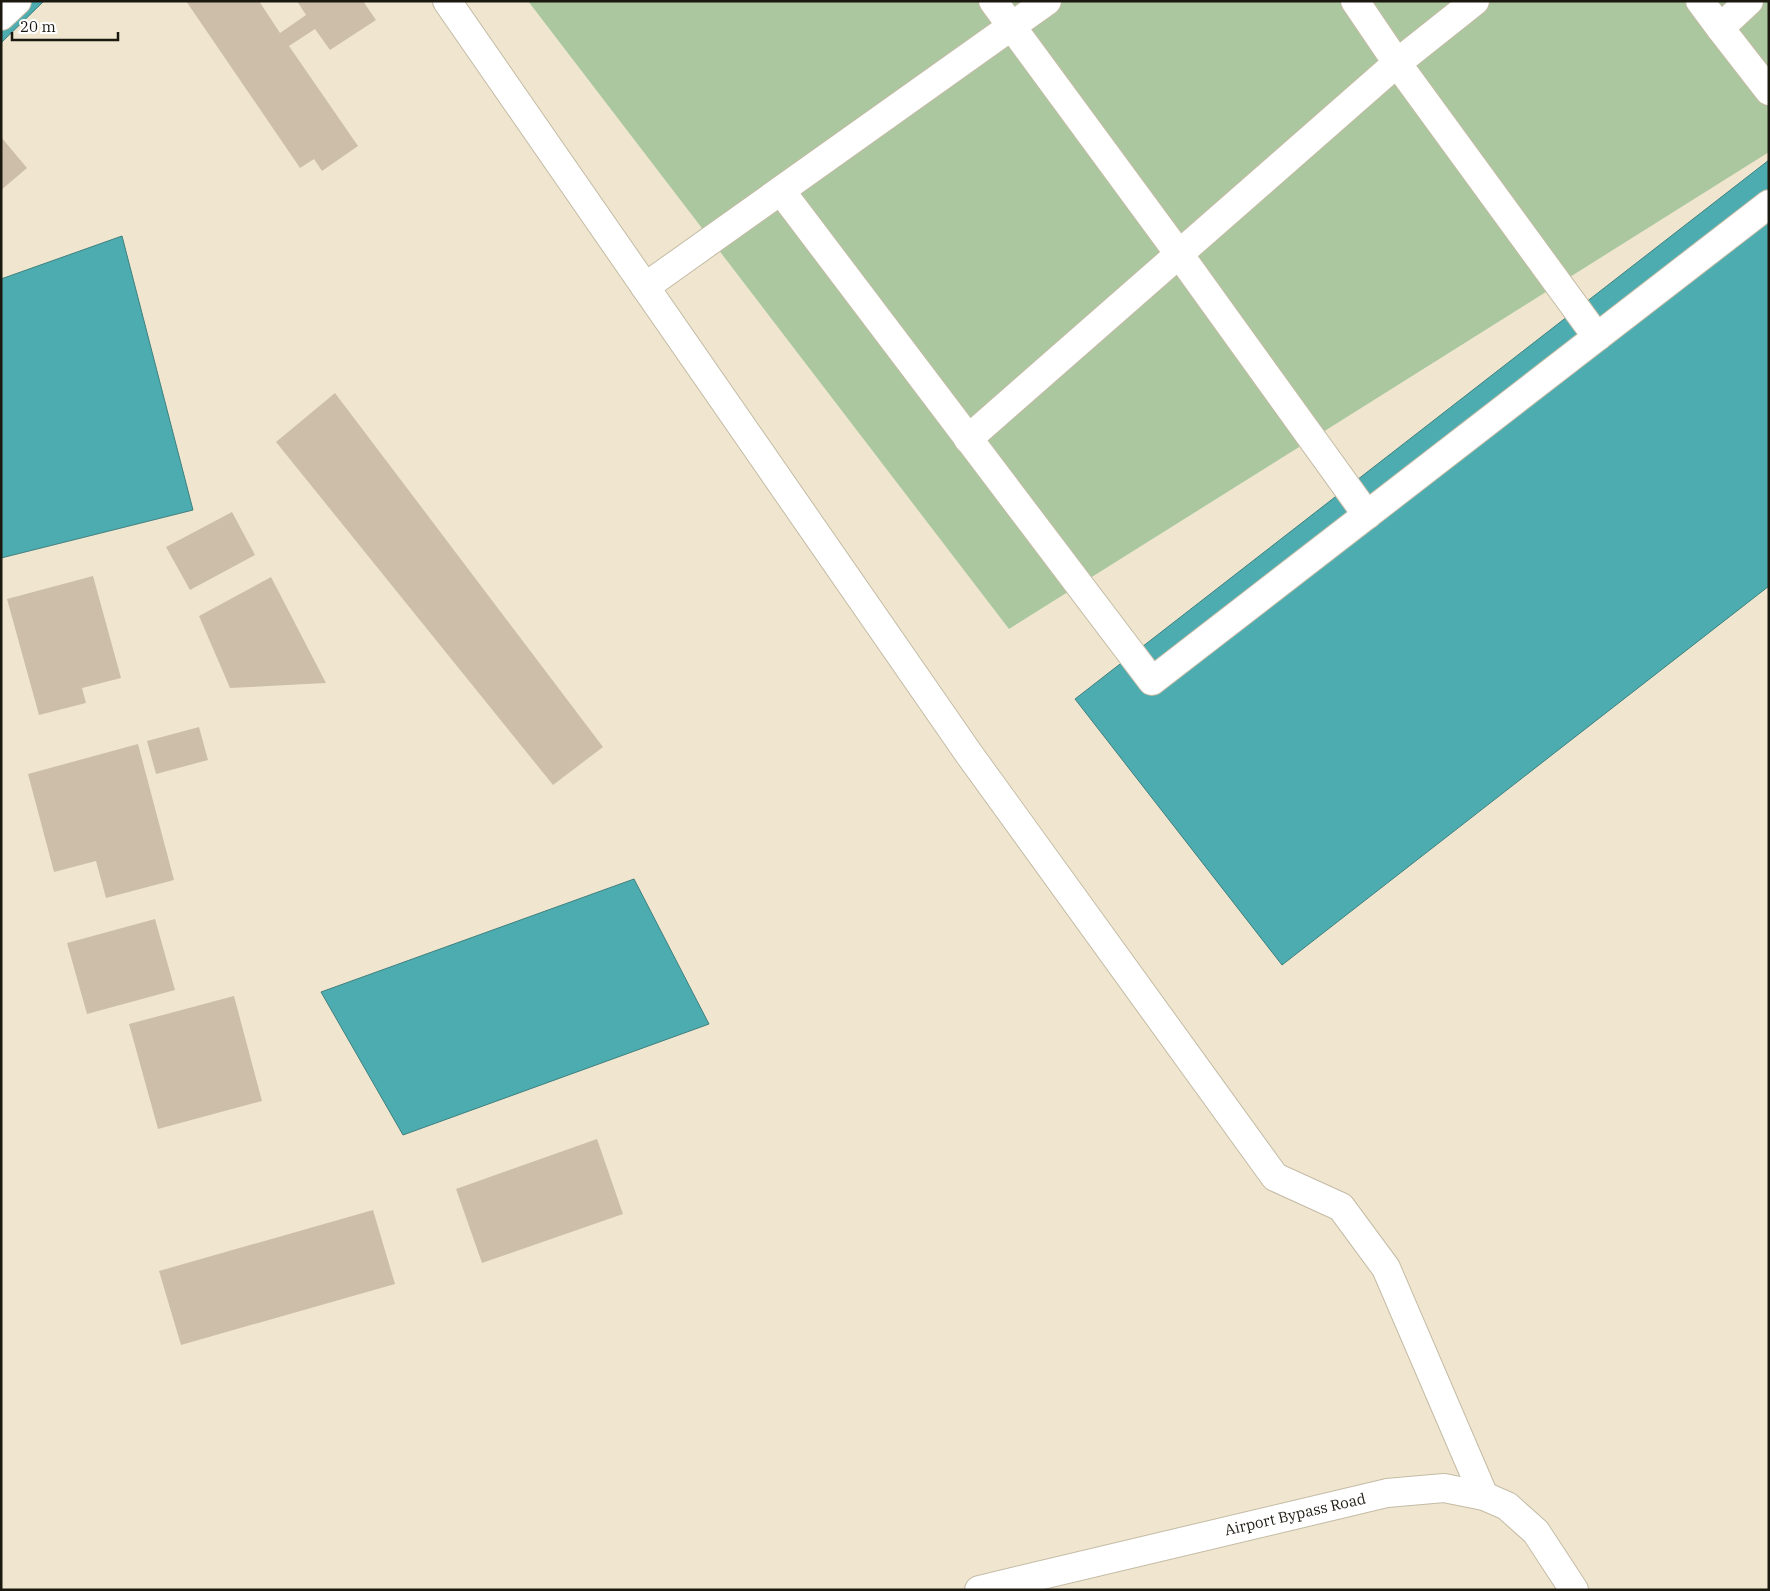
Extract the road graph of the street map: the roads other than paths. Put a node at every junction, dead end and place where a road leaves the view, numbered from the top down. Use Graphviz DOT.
graph roads {
  1 [pos="17,1"];
  2 [pos="447,1"];
  3 [pos="993,1"];
  4 [pos="1047,1"];
  5 [pos="1355,1"];
  6 [pos="1475,1"];
  7 [pos="1700,1"];
  8 [pos="1749,1"];
  9 [pos="1,16"];
  10 [pos="1011,27"];
  11 [pos="1720,28"];
  12 [pos="1397,63"];
  13 [pos="1769,91"];
  14 [pos="781,191"];
  15 [pos="1769,204"];
  16 [pos="1179,254"];
  17 [pos="646,287"];
  18 [pos="1598,337"];
  19 [pos="968,439"];
  20 [pos="1367,515"];
  21 [pos="1484,1496"];
  22 [pos="979,1590"];
  23 [pos="1574,1590"];
  1 -- 9 [label="street"];
  2 -- 17 [label="street"];
  3 -- 10 [label="street"];
  4 -- 10 [label="street"];
  5 -- 12 [label="street"];
  6 -- 12 [label="street"];
  7 -- 11 [label="street"];
  8 -- 11 [label="street"];
  10 -- 14 [label="street"];
  10 -- 16 [label="street"];
  11 -- 13 [label="street"];
  12 -- 16 [label="street"];
  12 -- 18 [label="street"];
  14 -- 17 [label="street"];
  14 -- 19 [label="street"];
  15 -- 18 [label="street"];
  16 -- 19 [label="street"];
  16 -- 20 [label="street"];
  17 -- 21 [label="street"];
  18 -- 20 [label="street"];
  19 -- 20 [label="street"];
  21 -- 22 [label="street, Airport Bypass Road"];
  21 -- 23 [label="street, Airport Bypass Road"];
}
